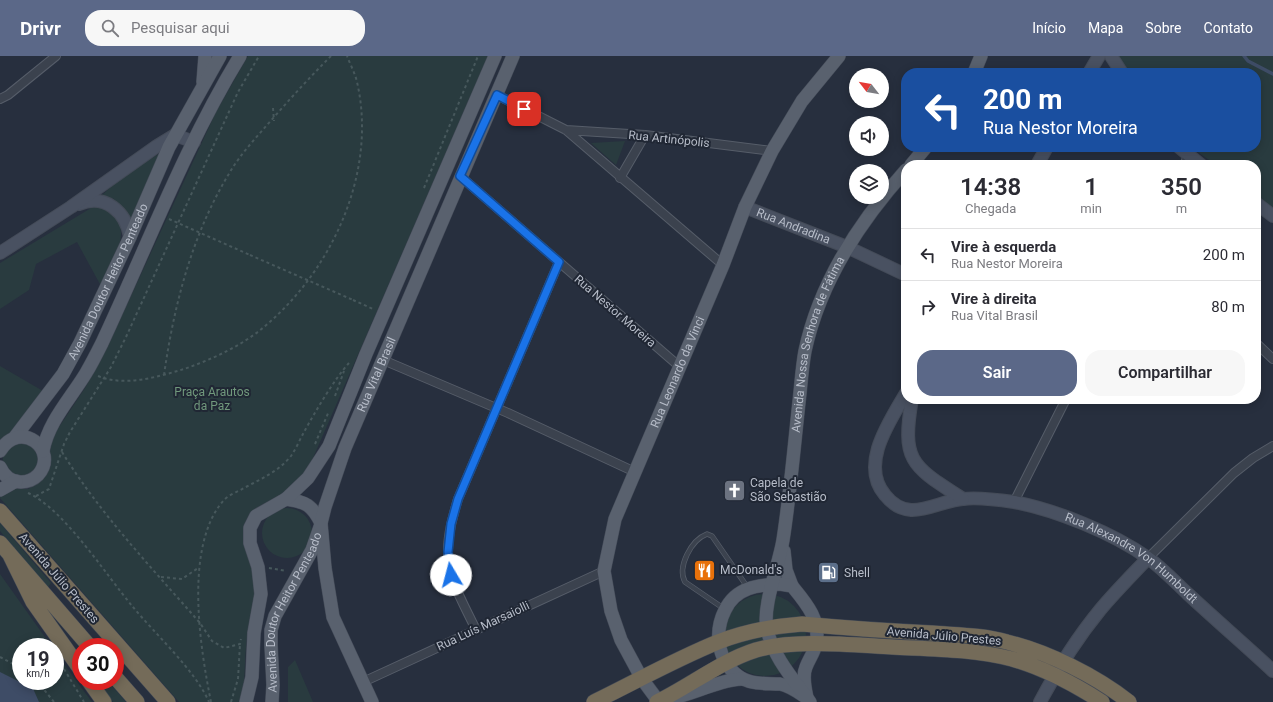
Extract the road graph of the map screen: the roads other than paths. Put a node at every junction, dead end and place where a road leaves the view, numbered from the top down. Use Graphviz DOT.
graph roads {
  1 [pos="56,56"];
  2 [pos="205,56"];
  3 [pos="220,56"];
  4 [pos="240,56"];
  5 [pos="495,56"];
  6 [pos="513,56"];
  7 [pos="839,56"];
  8 [pos="981,56"];
  9 [pos="1099,56"];
  10 [pos="1111,56"];
  11 [pos="976,68"];
  12 [pos="1092,68"];
  13 [pos="1119,68"];
  14 [pos="203,84"];
  15 [pos="497,95"];
  16 [pos="0,99"];
  17 [pos="566,130"];
  18 [pos="175,135"];
  19 [pos="645,135"];
  20 [pos="194,142"];
  21 [pos="772,151"];
  22 [pos="922,152"];
  23 [pos="915,160"];
  24 [pos="460,176"];
  25 [pos="901,176"];
  26 [pos="620,178"];
  27 [pos="71,207"];
  28 [pos="745,207"];
  29 [pos="1261,207"];
  30 [pos="1273,216"];
  31 [pos="130,237"];
  32 [pos="847,247"];
  33 [pos="0,253"];
  34 [pos="559,262"];
  35 [pos="723,265"];
  36 [pos="901,273"];
  37 [pos="1261,348"];
  38 [pos="1273,359"];
  39 [pos="383,360"];
  40 [pos="680,367"];
  41 [pos="901,402"];
  42 [pos="911,404"];
  43 [pos="1063,404"];
  44 [pos="497,409"];
  45 [pos="15,437"];
  46 [pos="1273,446"];
  47 [pos="0,450"];
  48 [pos="42,451"];
  49 [pos="0,467"];
  50 [pos="635,472"];
  51 [pos="16,482"];
  52 [pos="0,490"];
  53 [pos="286,499"];
  54 [pos="963,499"];
  55 [pos="1014,502"];
  56 [pos="0,511"];
  57 [pos="321,523"];
  58 [pos="783,540"];
  59 [pos="4,548"];
  60 [pos="1148,558"];
  61 [pos="604,571"];
  62 [pos="773,585"];
  63 [pos="792,586"];
  64 [pos="750,587"];
  65 [pos="725,609"];
  66 [pos="816,626"];
  67 [pos="476,630"];
  68 [pos="767,630"];
  69 [pos="82,638"];
  70 [pos="718,642"];
  71 [pos="816,645"];
  72 [pos="774,647"];
  73 [pos="72,657"];
  74 [pos="727,664"];
  75 [pos="1058,669"];
  76 [pos="1273,671"];
  77 [pos="642,679"];
  78 [pos="743,679"];
  79 [pos="363,682"];
  80 [pos="124,687"];
  81 [pos="95,690"];
  82 [pos="808,700"];
  83 [pos="104,702"];
  84 [pos="137,702"];
  85 [pos="168,702"];
  86 [pos="246,702"];
  87 [pos="272,702"];
  88 [pos="372,702"];
  89 [pos="594,702"];
  90 [pos="659,702"];
  91 [pos="1040,702"];
  92 [pos="1102,702"];
  93 [pos="1129,702"];
  1 -- 16 [label="street"];
  2 -- 14 [label="main road"];
  3 -- 14 [label="main road, Avenida Doutor Heitor Penteado"];
  4 -- 20 [label="main road, Avenida Doutor Heitor Penteado"];
  5 -- 53 [label="main road, Rua Vital Brasil"];
  6 -- 15 [label="main road, Rua Vital Brasil"];
  7 -- 21 [label="main road, Rua Leonardo da Vinci"];
  8 -- 11 [label="main road"];
  9 -- 12 [label="street"];
  10 -- 13 [label="street"];
  14 -- 18 [label="main road, Avenida Doutor Heitor Penteado"];
  15 -- 17 [label="street"];
  15 -- 24 [label="main road, Rua Vital Brasil"];
  17 -- 19 [label="street, Rua Artinópolis"];
  17 -- 26 [label="street"];
  18 -- 20 [label="street"];
  18 -- 27 [label="street"];
  18 -- 31 [label="main road, Avenida Doutor Heitor Penteado"];
  19 -- 21 [label="street, Rua Artinópolis"];
  19 -- 26 [label="street"];
  20 -- 48 [label="main road, Avenida Doutor Heitor Penteado"];
  21 -- 28 [label="main road, Rua Leonardo da Vinci"];
  22 -- 23 [label="main road"];
  24 -- 34 [label="street, Rua Nestor Moreira"];
  24 -- 39 [label="main road, Rua Vital Brasil"];
  25 -- 32 [label="main road, Avenida Nossa Senhora de Fátima"];
  26 -- 35 [label="street"];
  27 -- 31 [label="street"];
  27 -- 33 [label="street"];
  28 -- 32 [label="street, Rua Andradina"];
  28 -- 35 [label="main road, Rua Leonardo da Vinci"];
  29 -- 30 [label="street"];
  31 -- 45 [label="main road, Avenida Doutor Heitor Penteado"];
  32 -- 36 [label="street, Rua Andradina"];
  32 -- 58 [label="main road, Avenida Nossa Senhora de Fátima"];
  34 -- 40 [label="street, Rua Nestor Moreira"];
  34 -- 44 [label="street"];
  35 -- 40 [label="main road, Rua Leonardo da Vinci"];
  37 -- 38 [label="street"];
  39 -- 44 [label="street"];
  39 -- 57 [label="main road, Rua Vital Brasil"];
  40 -- 50 [label="main road, Rua Leonardo da Vinci"];
  41 -- 54 [label="street, Rua Alexandre Von Humboldt"];
  42 -- 54 [label="street, Rua Alexandre Von Humboldt"];
  43 -- 55 [label="street"];
  44 -- 50 [label="street"];
  44 -- 67 [label="street"];
  45 -- 47 [label="main road, Avenida Doutor Heitor Penteado"];
  45 -- 48 [label="main road"];
  46 -- 60 [label="street"];
  48 -- 51 [label="main road, Avenida Doutor Heitor Penteado"];
  49 -- 51 [label="main road"];
  50 -- 61 [label="main road, Rua Leonardo da Vinci"];
  51 -- 52 [label="main road"];
  53 -- 57 [label="main road"];
  53 -- 86 [label="main road, Avenida Doutor Heitor Penteado"];
  54 -- 55 [label="street, Rua Alexandre Von Humboldt"];
  55 -- 60 [label="street, Rua Alexandre Von Humboldt"];
  56 -- 85 [label="highway, Avenida Júlio Prestes"];
  57 -- 79 [label="main road, Rua Vital Brasil"];
  57 -- 87 [label="main road, Avenida Doutor Heitor Penteado"];
  58 -- 62 [label="main road, Avenida Nossa Senhora de Fátima"];
  58 -- 63 [label="main road"];
  58 -- 64 [label="main road, Avenida Nossa Senhora de Fátima"];
  59 -- 69 [label="highway, Avenida Júlio Prestes"];
  59 -- 73 [label="highway"];
  60 -- 75 [label="street"];
  60 -- 76 [label="street, Rua Alexandre Von Humboldt"];
  61 -- 67 [label="street, Rua Luís Marsaiolli"];
  61 -- 77 [label="main road, Rua Leonardo da Vinci"];
  62 -- 63 [label="main road"];
  62 -- 64 [label="main road"];
  62 -- 68 [label="main road, Avenida Nossa Senhora de Fátima"];
  63 -- 66 [label="main road"];
  64 -- 65 [label="main road, Avenida Nossa Senhora de Fátima"];
  64 -- 65 [label="lane"];
  65 -- 70 [label="main road"];
  66 -- 68 [label="highway, Avenida Júlio Prestes"];
  66 -- 71 [label="main road"];
  66 -- 75 [label="highway, Avenida Júlio Prestes"];
  67 -- 79 [label="street, Rua Luís Marsaiolli"];
  68 -- 70 [label="highway, Avenida Júlio Prestes"];
  68 -- 72 [label="main road, Avenida Nossa Senhora de Fátima"];
  70 -- 74 [label="main road"];
  70 -- 77 [label="highway"];
  71 -- 72 [label="highway, Avenida Júlio Prestes"];
  71 -- 75 [label="highway, Avenida Júlio Prestes"];
  71 -- 82 [label="main road"];
  72 -- 74 [label="highway, Avenida Júlio Prestes"];
  72 -- 82 [label="main road, Avenida Nossa Senhora de Fátima"];
  74 -- 78 [label="main road"];
  74 -- 90 [label="highway"];
  75 -- 91 [label="street"];
  75 -- 92 [label="highway, Avenida Júlio Prestes"];
  75 -- 93 [label="highway, Avenida Júlio Prestes"];
  77 -- 89 [label="highway"];
  77 -- 90 [label="main road, Rua Leonardo da Vinci"];
  78 -- 82 [label="main road"];
  78 -- 90 [label="main road"];
  79 -- 88 [label="main road, Rua Vital Brasil"];
  80 -- 84 [label="highway"];
  81 -- 83 [label="highway"];
}
